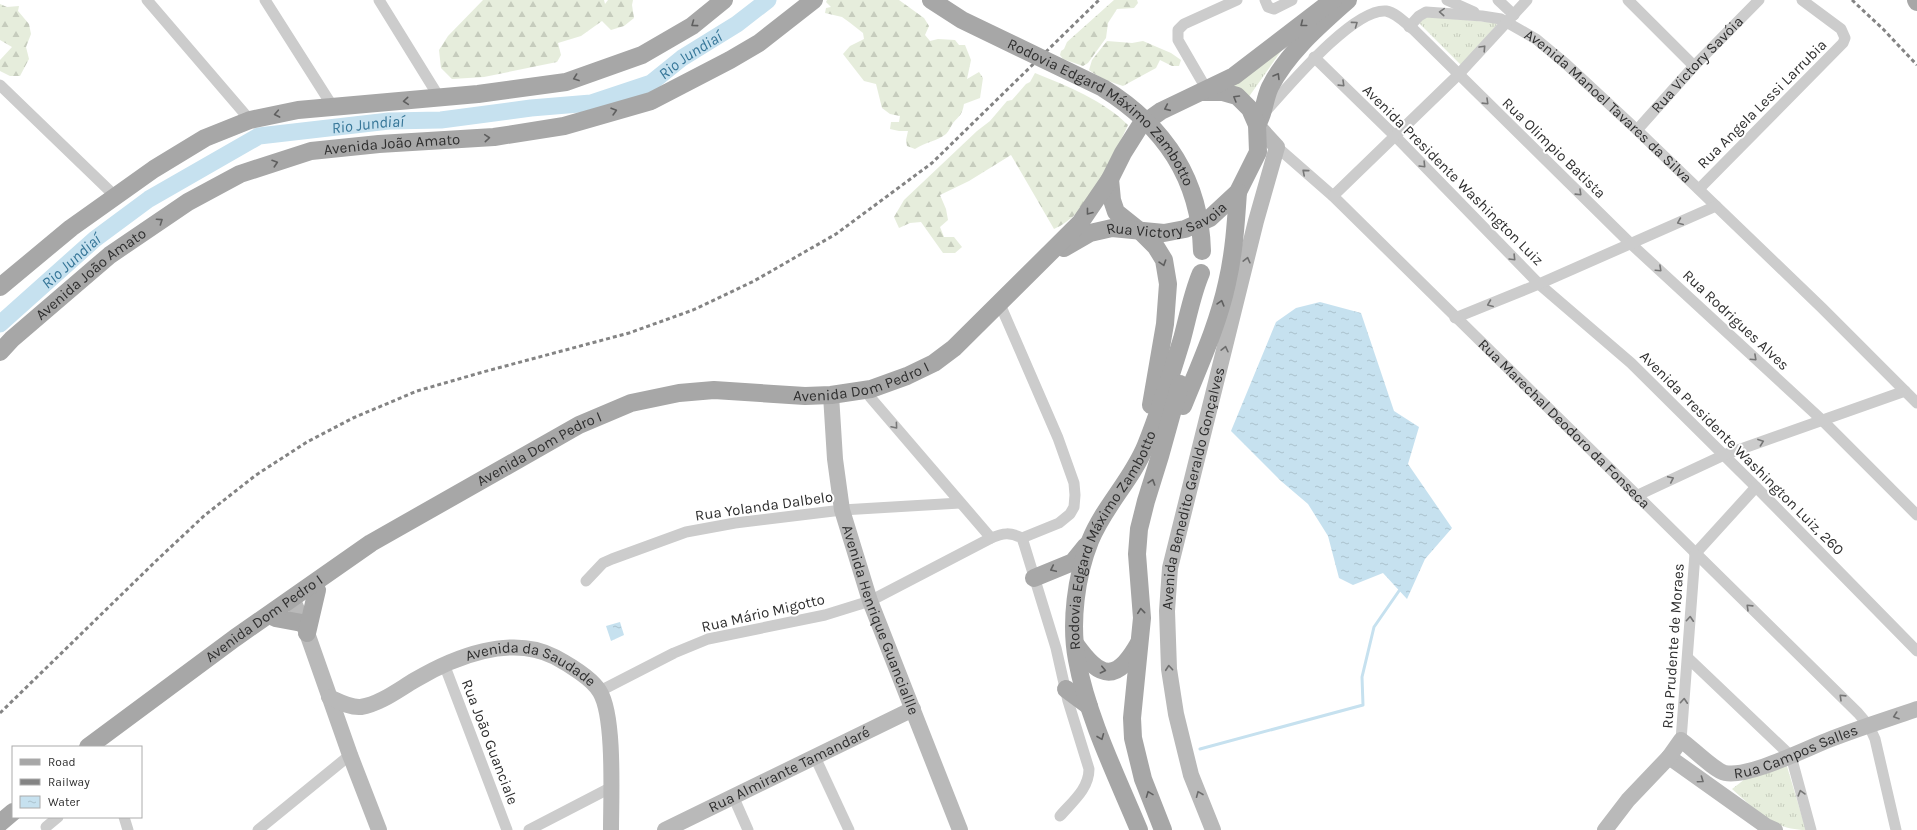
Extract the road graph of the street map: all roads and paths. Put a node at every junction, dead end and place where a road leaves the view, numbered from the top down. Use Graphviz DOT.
graph roads {
  1 [pos="147,0"];
  2 [pos="264,0"];
  3 [pos="379,0"];
  4 [pos="724,0"];
  5 [pos="814,0"];
  6 [pos="931,0"];
  7 [pos="1237,0"];
  8 [pos="1265,0"];
  9 [pos="1292,0"];
  10 [pos="1333,0"];
  11 [pos="1348,0"];
  12 [pos="1447,0"];
  13 [pos="1498,0"];
  14 [pos="1526,0"];
  15 [pos="1628,0"];
  16 [pos="1759,0"];
  17 [pos="1802,0"];
  18 [pos="1482,16"];
  19 [pos="1511,18"];
  20 [pos="1409,26"];
  21 [pos="1314,57"];
  22 [pos="1694,66"];
  23 [pos="1458,75"];
  24 [pos="0,85"];
  25 [pos="1205,91"];
  26 [pos="439,98"];
  27 [pos="333,107"];
  28 [pos="1260,119"];
  29 [pos="250,120"];
  30 [pos="1637,130"];
  31 [pos="1396,137"];
  32 [pos="1277,147"];
  33 [pos="1110,179"];
  34 [pos="1699,189"];
  35 [pos="1238,192"];
  36 [pos="115,196"];
  37 [pos="1332,196"];
  38 [pos="1716,206"];
  39 [pos="1141,232"];
  40 [pos="1630,243"];
  41 [pos="1201,273"];
  42 [pos="1030,276"];
  43 [pos="1539,284"];
  44 [pos="0,287"];
  45 [pos="1001,306"];
  46 [pos="1455,318"];
  47 [pos="0,352"];
  48 [pos="1905,391"];
  49 [pos="870,397"];
  50 [pos="831,398"];
  51 [pos="1917,403"];
  52 [pos="1822,420"];
  53 [pos="1724,455"];
  54 [pos="1160,456"];
  55 [pos="1756,487"];
  56 [pos="1636,496"];
  57 [pos="1112,500"];
  58 [pos="960,503"];
  59 [pos="842,510"];
  60 [pos="1917,515"];
  61 [pos="991,538"];
  62 [pos="1022,538"];
  63 [pos="1090,541"];
  64 [pos="1695,554"];
  65 [pos="1034,578"];
  66 [pos="586,581"];
  67 [pos="318,590"];
  68 [pos="293,601"];
  69 [pos="870,601"];
  70 [pos="275,618"];
  71 [pos="305,628"];
  72 [pos="1141,639"];
  73 [pos="1075,645"];
  74 [pos="1917,651"];
  75 [pos="1688,658"];
  76 [pos="444,664"];
  77 [pos="1066,689"];
  78 [pos="600,691"];
  79 [pos="329,697"];
  80 [pos="1089,706"];
  81 [pos="913,709"];
  82 [pos="1917,709"];
  83 [pos="1869,726"];
  84 [pos="1681,740"];
  85 [pos="89,746"];
  86 [pos="99,746"];
  87 [pos="350,755"];
  88 [pos="1790,756"];
  89 [pos="815,757"];
  90 [pos="1669,758"];
  91 [pos="1754,769"];
  92 [pos="610,788"];
  93 [pos="1720,793"];
  94 [pos="733,796"];
  95 [pos="12,804"];
  96 [pos="0,813"];
  97 [pos="12,813"];
  98 [pos="1060,816"];
  99 [pos="57,818"];
  100 [pos="124,818"];
  101 [pos="0,822"];
  102 [pos="45,829"];
  103 [pos="1768,829"];
  104 [pos="128,830"];
  105 [pos="258,830"];
  106 [pos="379,830"];
  107 [pos="507,830"];
  108 [pos="529,830"];
  109 [pos="611,830"];
  110 [pos="665,830"];
  111 [pos="748,830"];
  112 [pos="848,830"];
  113 [pos="960,830"];
  114 [pos="1138,830"];
  115 [pos="1163,830"];
  116 [pos="1214,830"];
  117 [pos="1604,830"];
  118 [pos="1811,830"];
  119 [pos="1896,830"];
  1 -- 29 [label="street"];
  2 -- 27 [label="street"];
  3 -- 26 [label="street"];
  4 -- 26 [label="main road, one-way"];
  47 -- 5 [label="main road, Avenida João Amato, one-way"];
  6 -- 41 [label="main road, Rodovia Edgard Máximo Zambotto, bridge"];
  7 -- 25 [label="street"];
  8 -- 9 [label="street"];
  10 -- 25 [label="main road, one-way"];
  28 -- 11 [label="main road, one-way"];
  12 -- 18 [label="street"];
  13 -- 19 [label="street"];
  14 -- 19 [label="street"];
  15 -- 22 [label="street"];
  16 -- 22 [label="street, Rua Victory Savóia"];
  17 -- 34 [label="street, Rua Angela Lessi Larrubia"];
  18 -- 19 [label="street, Avenida Manoel Tavares da Silva"];
  18 -- 20 [label="street, Avenida Manoel Tavares da Silva, one-way"];
  23 -- 19 [label="street, one-way"];
  19 -- 30 [label="street, Avenida Manoel Tavares da Silva"];
  21 -- 20 [label="street, one-way"];
  20 -- 23 [label="street"];
  21 -- 28 [label="street"];
  21 -- 31 [label="street, Avenida Presidente Washington Luiz, one-way"];
  22 -- 30 [label="street, Rua Victory Savóia"];
  23 -- 31 [label="street"];
  23 -- 40 [label="street, Rua Olimpio Batista, one-way"];
  24 -- 36 [label="street"];
  28 -- 25 [label="main road, one-way"];
  25 -- 33 [label="main road, one-way"];
  26 -- 27 [label="main road, one-way"];
  27 -- 29 [label="main road, one-way"];
  28 -- 32 [label="street, Rua Marechal Deodoro da Fonseca"];
  28 -- 35 [label="main road, Rua Victory Savoia"];
  29 -- 36 [label="main road"];
  30 -- 34 [label="street, Avenida Manoel Tavares da Silva"];
  31 -- 37 [label="street"];
  31 -- 43 [label="street, Avenida Presidente Washington Luiz, one-way"];
  37 -- 32 [label="street, Rua Marechal Deodoro da Fonseca, one-way"];
  116 -- 32 [label="street, Avenida Benedito Geraldo Gonçalves, one-way"];
  33 -- 39 [label="main road"];
  33 -- 42 [label="main road, one-way"];
  34 -- 38 [label="street, Avenida Manoel Tavares da Silva"];
  35 -- 39 [label="main road, Rua Victory Savoia"];
  54 -- 35 [label="main road, one-way"];
  36 -- 44 [label="main road"];
  37 -- 46 [label="street, Rua Marechal Deodoro da Fonseca"];
  38 -- 40 [label="street, one-way"];
  38 -- 48 [label="street, Avenida Manoel Tavares da Silva"];
  39 -- 42 [label="main road, Rua Victory Savoia"];
  39 -- 57 [label="main road, one-way"];
  40 -- 43 [label="street"];
  40 -- 52 [label="street, Rua Rodrigues Alves, one-way"];
  41 -- 54 [label="main road, Rodovia Edgard Máximo Zambotto"];
  41 -- 57 [label="main road, Rodovia Edgard Máximo Zambotto"];
  42 -- 45 [label="main road, Avenida Dom Pedro I"];
  43 -- 46 [label="street, Avenida Presidente Washington Luiz, one-way"];
  43 -- 53 [label="street, Avenida Presidente Washington Luiz, 260"];
  45 -- 49 [label="main road, Avenida Dom Pedro I"];
  45 -- 50 [label="main road, Avenida Dom Pedro I"];
  45 -- 62 [label="street"];
  46 -- 56 [label="street, Rua Marechal Deodoro da Fonseca"];
  48 -- 51 [label="street, Avenida Manoel Tavares da Silva"];
  48 -- 52 [label="street"];
  49 -- 50 [label="main road, Avenida Dom Pedro I"];
  49 -- 58 [label="street, one-way"];
  50 -- 59 [label="street, Avenida Henrique Guanciallle"];
  50 -- 67 [label="main road, Avenida Dom Pedro I"];
  50 -- 68 [label="main road, Avenida Dom Pedro I"];
  53 -- 52 [label="street, one-way"];
  52 -- 60 [label="street, Rua Rodrigues Alves"];
  53 -- 55 [label="street, Avenida Presidente Washington Luiz, 260"];
  56 -- 53 [label="street, one-way"];
  72 -- 54 [label="main road, Rodovia Edgard Máximo Zambotto, one-way"];
  55 -- 64 [label="street"];
  55 -- 74 [label="street, Avenida Presidente Washington Luiz, 260"];
  56 -- 64 [label="street, Rua Marechal Deodoro da Fonseca"];
  57 -- 63 [label="main road, Rodovia Edgard Máximo Zambotto"];
  58 -- 59 [label="street, Rua Yolanda Dalbelo"];
  58 -- 61 [label="street"];
  59 -- 66 [label="street, Rua Yolanda Dalbelo"];
  59 -- 69 [label="street, Avenida Henrique Guanciallle"];
  61 -- 62 [label="street, Rua Mário Migotto"];
  61 -- 69 [label="street, Rua Mário Migotto"];
  62 -- 65 [label="street"];
  63 -- 65 [label="main road, one-way"];
  63 -- 73 [label="main road, Rodovia Edgard Máximo Zambotto"];
  75 -- 64 [label="street, Rua Prudente de Moraes, one-way"];
  83 -- 64 [label="street, Rua Marechal Deodoro da Fonseca, one-way"];
  65 -- 77 [label="street"];
  67 -- 68 [label="main road, Avenida Dom Pedro I"];
  67 -- 71 [label="main road"];
  68 -- 70 [label="main road, Avenida Dom Pedro I"];
  68 -- 71 [label="street"];
  68 -- 85 [label="main road, Avenida Dom Pedro I"];
  69 -- 78 [label="street, Rua Mário Migotto"];
  69 -- 81 [label="street, Avenida Henrique Guanciallle"];
  70 -- 71 [label="main road"];
  70 -- 86 [label="main road, Avenida Dom Pedro I"];
  71 -- 79 [label="street"];
  73 -- 72 [label="main road, one-way"];
  115 -- 72 [label="main road, Rodovia Edgard Máximo Zambotto, one-way"];
  73 -- 80 [label="main road, Rodovia Edgard Máximo Zambotto"];
  84 -- 75 [label="street, Rua Prudente de Moraes, one-way"];
  75 -- 88 [label="street"];
  76 -- 78 [label="street, Avenida da Saudade"];
  76 -- 79 [label="street, Avenida da Saudade"];
  76 -- 107 [label="street, Rua João Guanciale"];
  77 -- 80 [label="main road"];
  77 -- 98 [label="street"];
  78 -- 92 [label="street, Avenida da Saudade"];
  79 -- 87 [label="street"];
  80 -- 114 [label="main road, Rodovia Edgard Máximo Zambotto, one-way"];
  81 -- 89 [label="street, Rua Almirante Tamandaré"];
  81 -- 113 [label="street, Avenida Henrique Guanciallle"];
  82 -- 83 [label="street, Rua Campos Salles, one-way"];
  83 -- 88 [label="street, Rua Campos Salles"];
  83 -- 119 [label="street, Rua Marechal Deodoro da Fonseca"];
  84 -- 90 [label="street"];
  84 -- 91 [label="street, Rua Campos Salles"];
  87 -- 105 [label="street"];
  87 -- 106 [label="street"];
  88 -- 91 [label="street, Rua Campos Salles"];
  118 -- 88 [label="street, one-way"];
  89 -- 94 [label="street, Rua Almirante Tamandaré"];
  89 -- 112 [label="street"];
  90 -- 93 [label="street, one-way"];
  90 -- 117 [label="street"];
  91 -- 93 [label="street"];
  92 -- 108 [label="street"];
  92 -- 109 [label="street, Avenida da Saudade"];
  93 -- 103 [label="street"];
  94 -- 110 [label="street, Rua Almirante Tamandaré"];
  94 -- 111 [label="street"];
  95 -- 96 [label="main road"];
  97 -- 101 [label="main road"];
  99 -- 102 [label="street"];
  100 -- 104 [label="street"];
}
